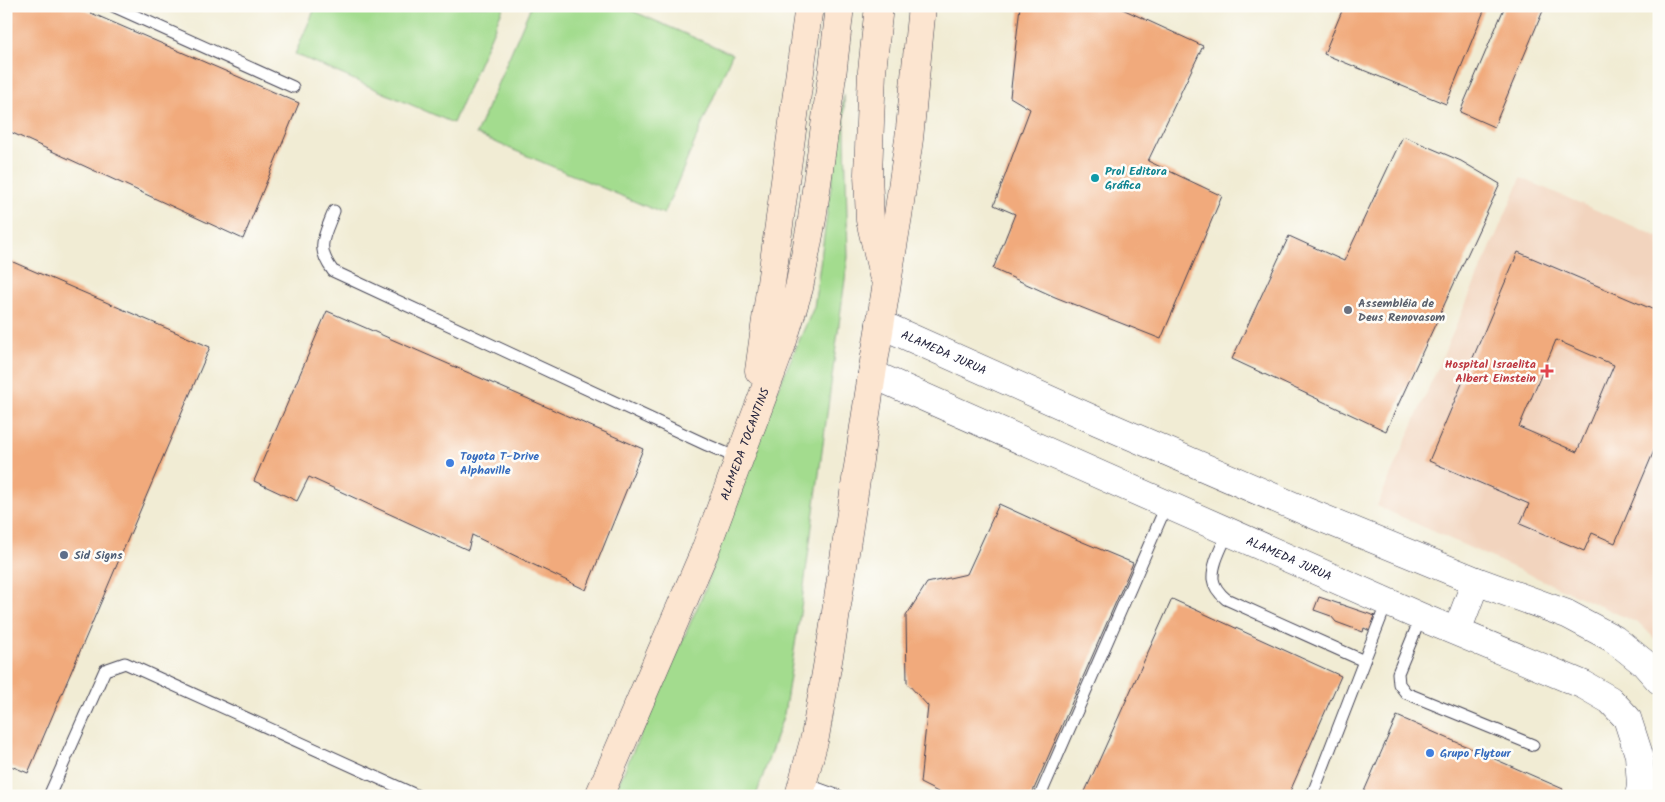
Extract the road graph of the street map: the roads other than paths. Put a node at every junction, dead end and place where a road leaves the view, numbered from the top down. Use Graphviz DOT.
graph roads {
  1 [pos="113,6"];
  2 [pos="809,6"];
  3 [pos="840,6"];
  4 [pos="879,6"];
  5 [pos="922,6"];
  6 [pos="292,87"];
  7 [pos="334,211"];
  8 [pos="886,286"];
  9 [pos="880,324"];
  10 [pos="872,374"];
  11 [pos="752,427"];
  12 [pos="740,459"];
  13 [pos="1166,504"];
  14 [pos="1228,532"];
  15 [pos="1476,581"];
  16 [pos="1387,602"];
  17 [pos="1422,617"];
  18 [pos="1457,631"];
  19 [pos="1364,661"];
  20 [pos="1659,680"];
  21 [pos="1533,745"];
  22 [pos="801,789"];
  23 [pos="49,796"];
  24 [pos="418,796"];
  25 [pos="599,796"];
  26 [pos="839,796"];
  27 [pos="1040,796"];
  28 [pos="1308,796"];
  29 [pos="1639,796"];
  1 -- 6 [label="lane"];
  2 -- 11 [label="main road"];
  3 -- 11 [label="main road, ALAMEDA TOCANTINS"];
  4 -- 8 [label="main road"];
  5 -- 8 [label="main road"];
  7 -- 12 [label="lane"];
  8 -- 9 [label="main road"];
  9 -- 10 [label="main road"];
  9 -- 15 [label="street, ALAMEDA JURUA"];
  10 -- 13 [label="street, ALAMEDA JURUA"];
  10 -- 22 [label="main road"];
  11 -- 12 [label="main road, ALAMEDA TOCANTINS"];
  12 -- 25 [label="main road, ALAMEDA TOCANTINS"];
  13 -- 14 [label="street, ALAMEDA JURUA"];
  13 -- 27 [label="lane"];
  14 -- 16 [label="street, ALAMEDA JURUA"];
  14 -- 19 [label="lane"];
  15 -- 18 [label="street"];
  15 -- 20 [label="street, ALAMEDA JURUA"];
  16 -- 17 [label="street, ALAMEDA JURUA"];
  16 -- 19 [label="lane"];
  17 -- 18 [label="street, ALAMEDA JURUA"];
  17 -- 21 [label="lane"];
  18 -- 29 [label="street, ALAMEDA JURUA"];
  19 -- 28 [label="lane"];
  22 -- 26 [label="lane"];
  23 -- 24 [label="lane"];
}
